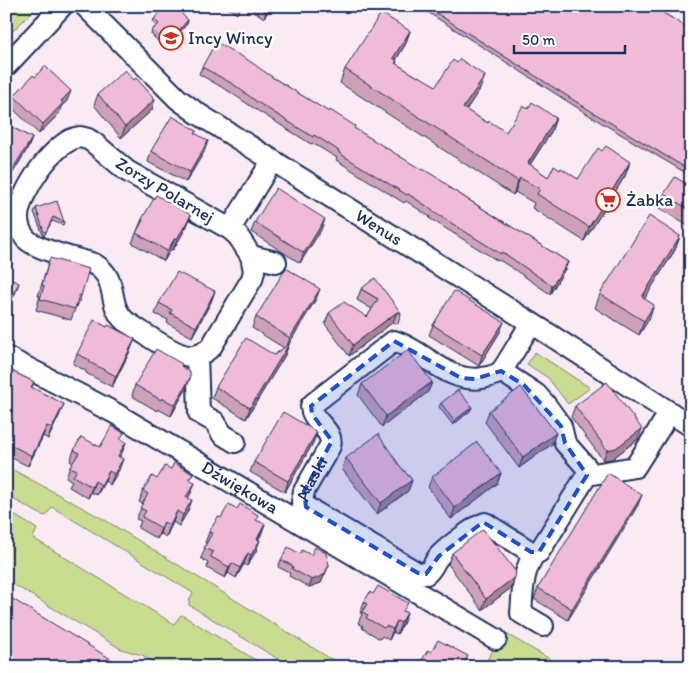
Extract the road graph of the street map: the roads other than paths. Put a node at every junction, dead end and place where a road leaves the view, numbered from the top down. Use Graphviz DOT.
graph roads {
  1 [pos="62,6"];
  2 [pos="85,6"];
  3 [pos="6,66"];
  4 [pos="272,161"];
  5 [pos="230,229"];
  6 [pos="15,238"];
  7 [pos="251,256"];
  8 [pos="276,262"];
  9 [pos="531,323"];
  10 [pos="197,355"];
  11 [pos="6,357"];
  12 [pos="501,371"];
  13 [pos="670,412"];
  14 [pos="691,426"];
  15 [pos="235,442"];
  16 [pos="588,475"];
  17 [pos="535,553"];
  18 [pos="543,626"];
  19 [pos="496,639"];
  1 -- 3 [label="street"];
  2 -- 4 [label="street, Wenus"];
  4 -- 5 [label="street, Zorzy Polarnej"];
  4 -- 9 [label="street, Wenus"];
  5 -- 6 [label="street, Zorzy Polarnej"];
  5 -- 7 [label="street, Zorzy Polarnej"];
  6 -- 10 [label="street, Zorzy Polarnej"];
  7 -- 8 [label="street"];
  7 -- 10 [label="street"];
  9 -- 12 [label="street"];
  9 -- 13 [label="street, Wenus"];
  10 -- 15 [label="street"];
  11 -- 19 [label="street, Dźwiękowa"];
  12 -- 16 [label="street"];
  12 -- 17 [label="street, Alaski"];
  13 -- 14 [label="street, Wenus"];
  13 -- 16 [label="street"];
  16 -- 17 [label="street"];
  17 -- 18 [label="street"];
}
